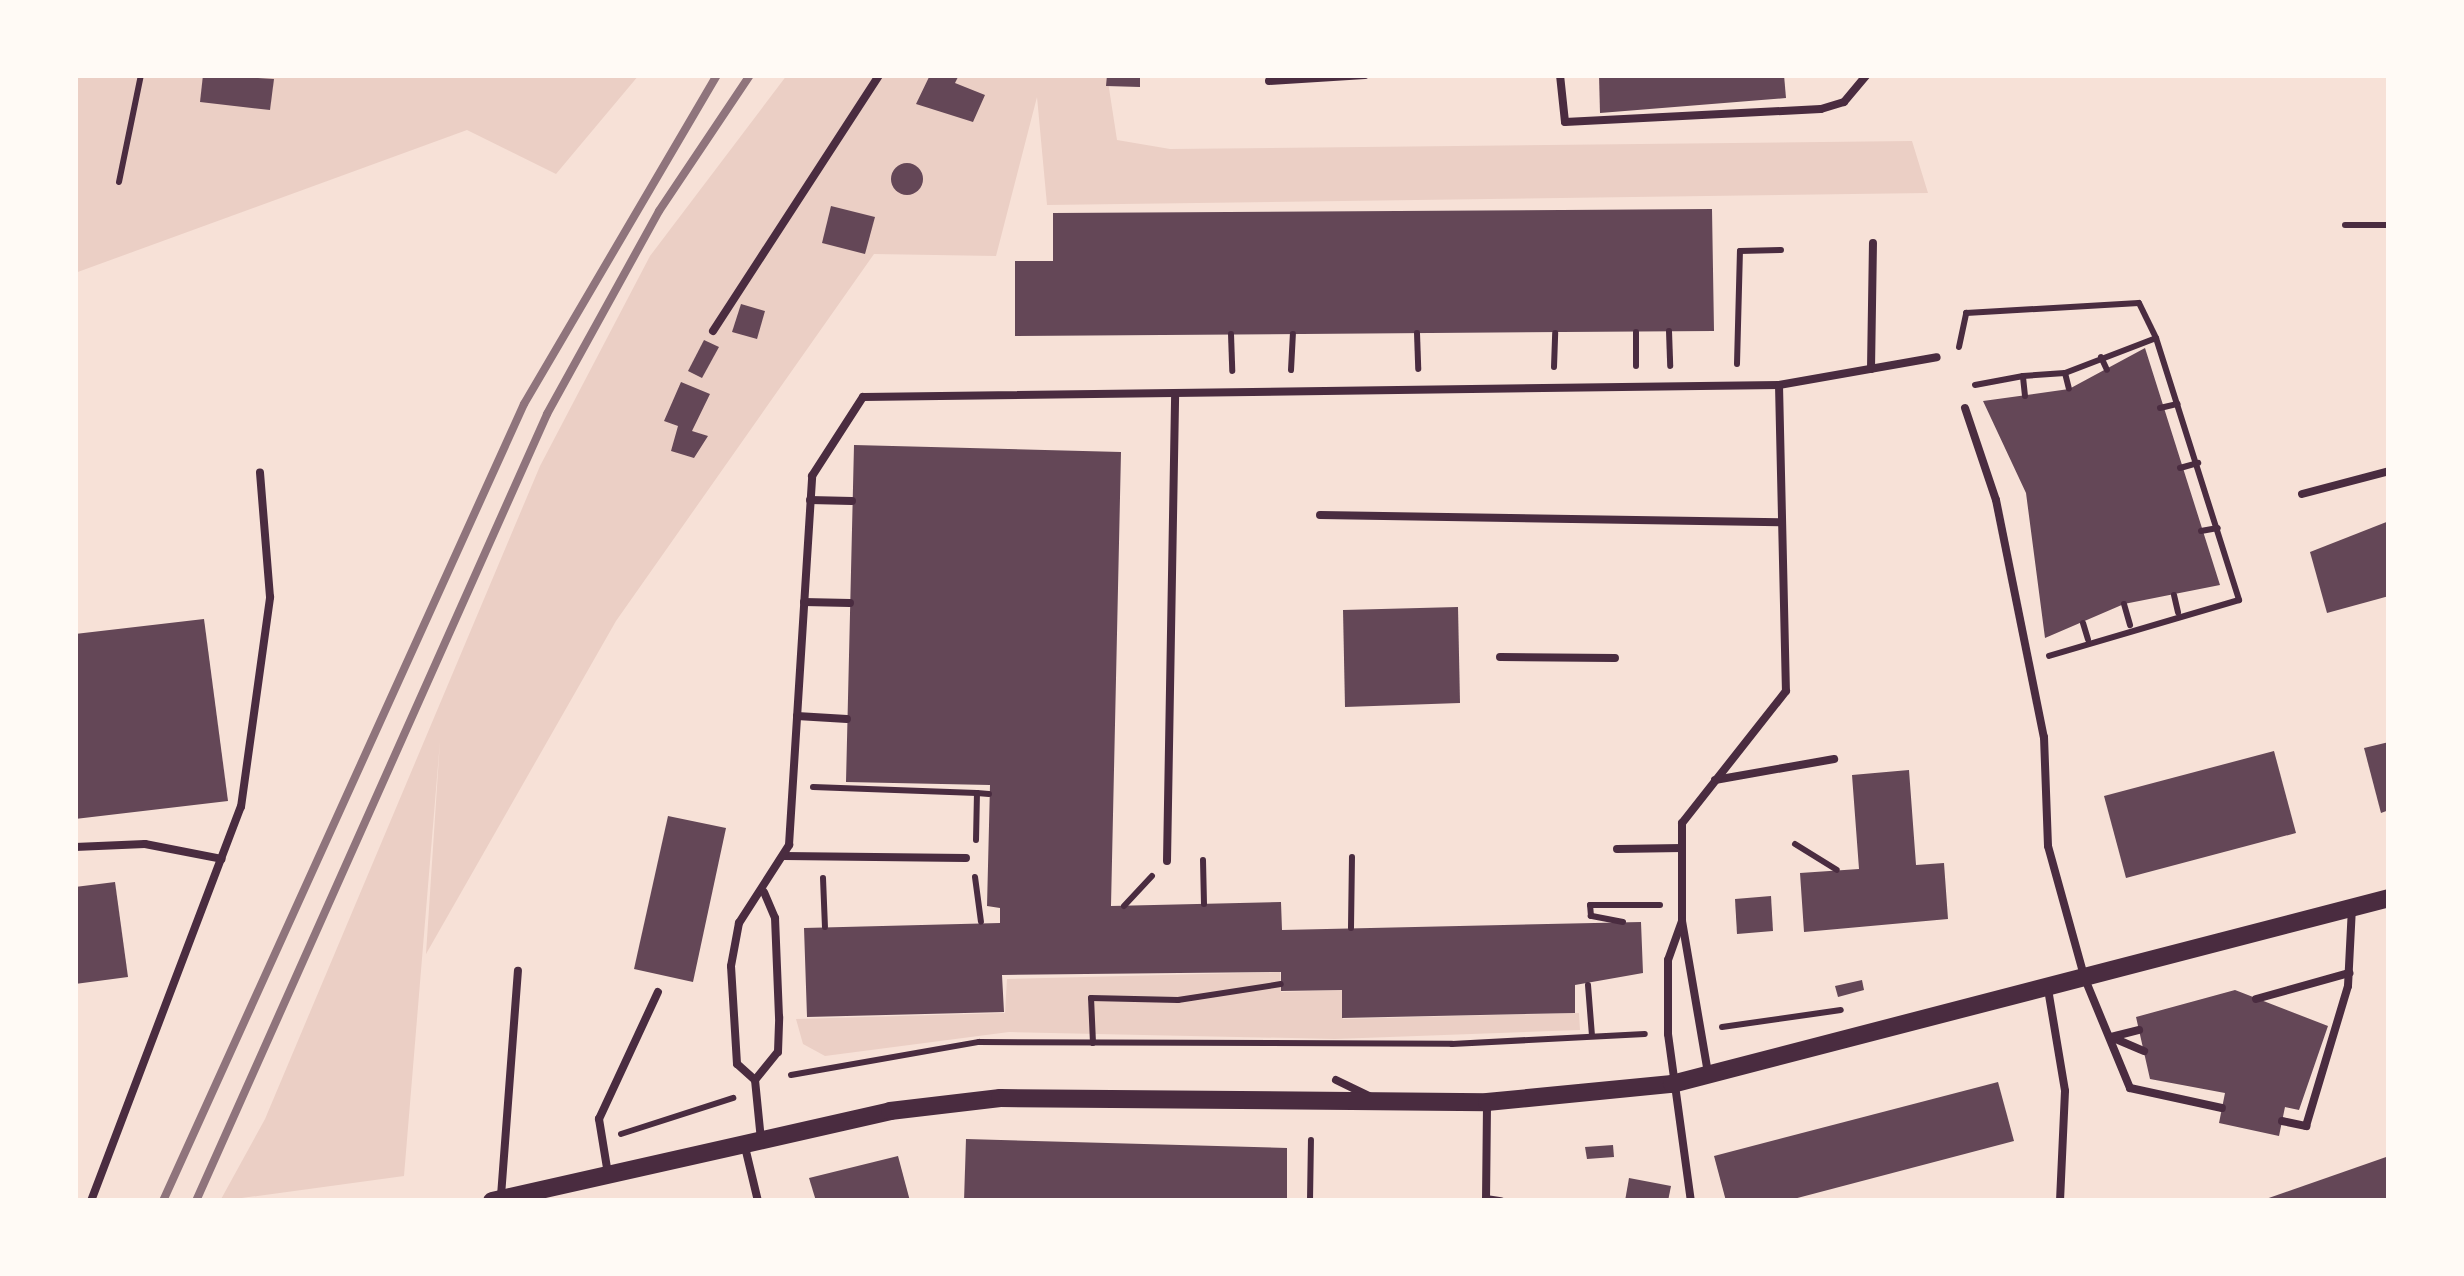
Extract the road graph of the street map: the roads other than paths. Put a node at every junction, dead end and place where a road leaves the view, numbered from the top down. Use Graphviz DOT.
graph roads {
  1 [pos="879,75"];
  2 [pos="1365,75"];
  3 [pos="1560,75"];
  4 [pos="1868,75"];
  5 [pos="1269,81"];
  6 [pos="1874,243"];
  7 [pos="713,331"];
  8 [pos="1937,357"];
  9 [pos="1871,369"];
  10 [pos="1778,386"];
  11 [pos="1175,393"];
  12 [pos="1965,408"];
  13 [pos="2389,471"];
  14 [pos="260,472"];
  15 [pos="2302,494"];
  16 [pos="810,500"];
  17 [pos="852,502"];
  18 [pos="1320,515"];
  19 [pos="1782,522"];
  20 [pos="804,602"];
  21 [pos="850,603"];
  22 [pos="1500,658"];
  23 [pos="1616,658"];
  24 [pos="796,716"];
  25 [pos="847,718"];
  26 [pos="1834,759"];
  27 [pos="1716,780"];
  28 [pos="75,848"];
  29 [pos="1682,848"];
  30 [pos="1617,849"];
  31 [pos="784,856"];
  32 [pos="966,858"];
  33 [pos="222,859"];
  34 [pos="1167,860"];
  35 [pos="764,892"];
  36 [pos="2389,898"];
  37 [pos="2352,908"];
  38 [pos="1682,921"];
  39 [pos="518,972"];
  40 [pos="2349,973"];
  41 [pos="2085,979"];
  42 [pos="2048,989"];
  43 [pos="658,992"];
  44 [pos="2256,999"];
  45 [pos="2140,1030"];
  46 [pos="2111,1038"];
  47 [pos="2144,1051"];
  48 [pos="1709,1078"];
  49 [pos="754,1080"];
  50 [pos="1336,1080"];
  51 [pos="1672,1084"];
  52 [pos="1382,1102"];
  53 [pos="1486,1102"];
  54 [pos="2222,1108"];
  55 [pos="2282,1121"];
  56 [pos="752,1142"];
  57 [pos="608,1176"];
  58 [pos="496,1200"];
  59 [pos="1486,1200"];
  60 [pos="92,1201"];
  61 [pos="758,1201"];
  62 [pos="1501,1201"];
  63 [pos="1692,1201"];
  64 [pos="2060,1201"];
  1 -- 7 [label="lane"];
  2 -- 5 [label="lane"];
  3 -- 4 [label="lane"];
  6 -- 9 [label="lane"];
  8 -- 9 [label="lane"];
  9 -- 10 [label="lane"];
  10 -- 11 [label="lane"];
  10 -- 19 [label="lane"];
  11 -- 16 [label="lane"];
  11 -- 34 [label="lane"];
  12 -- 41 [label="lane"];
  13 -- 15 [label="lane"];
  14 -- 33 [label="lane"];
  16 -- 17 [label="lane"];
  16 -- 20 [label="lane"];
  18 -- 19 [label="lane"];
  19 -- 27 [label="lane"];
  20 -- 21 [label="lane"];
  20 -- 24 [label="lane"];
  22 -- 23 [label="lane"];
  24 -- 25 [label="lane"];
  24 -- 31 [label="lane"];
  26 -- 27 [label="lane"];
  27 -- 29 [label="lane"];
  28 -- 33 [label="lane"];
  29 -- 30 [label="lane"];
  29 -- 38 [label="lane"];
  31 -- 32 [label="lane"];
  31 -- 35 [label="lane"];
  33 -- 60 [label="lane"];
  35 -- 49 [label="lane"];
  35 -- 49 [label="lane"];
  36 -- 37 [label="street"];
  37 -- 40 [label="lane"];
  37 -- 41 [label="street"];
  38 -- 48 [label="lane"];
  38 -- 51 [label="lane"];
  39 -- 58 [label="lane"];
  40 -- 44 [label="lane"];
  40 -- 55 [label="lane"];
  41 -- 42 [label="street"];
  41 -- 46 [label="lane"];
  42 -- 48 [label="street"];
  42 -- 64 [label="lane"];
  43 -- 57 [label="lane"];
  45 -- 46 [label="lane"];
  46 -- 47 [label="lane"];
  46 -- 54 [label="lane"];
  48 -- 51 [label="street"];
  49 -- 56 [label="lane"];
  50 -- 52 [label="lane"];
  51 -- 53 [label="street"];
  51 -- 63 [label="lane"];
  52 -- 53 [label="street"];
  52 -- 56 [label="street"];
  53 -- 59 [label="lane"];
  56 -- 57 [label="street"];
  56 -- 61 [label="lane"];
  57 -- 58 [label="street"];
  59 -- 62 [label="lane"];
}
